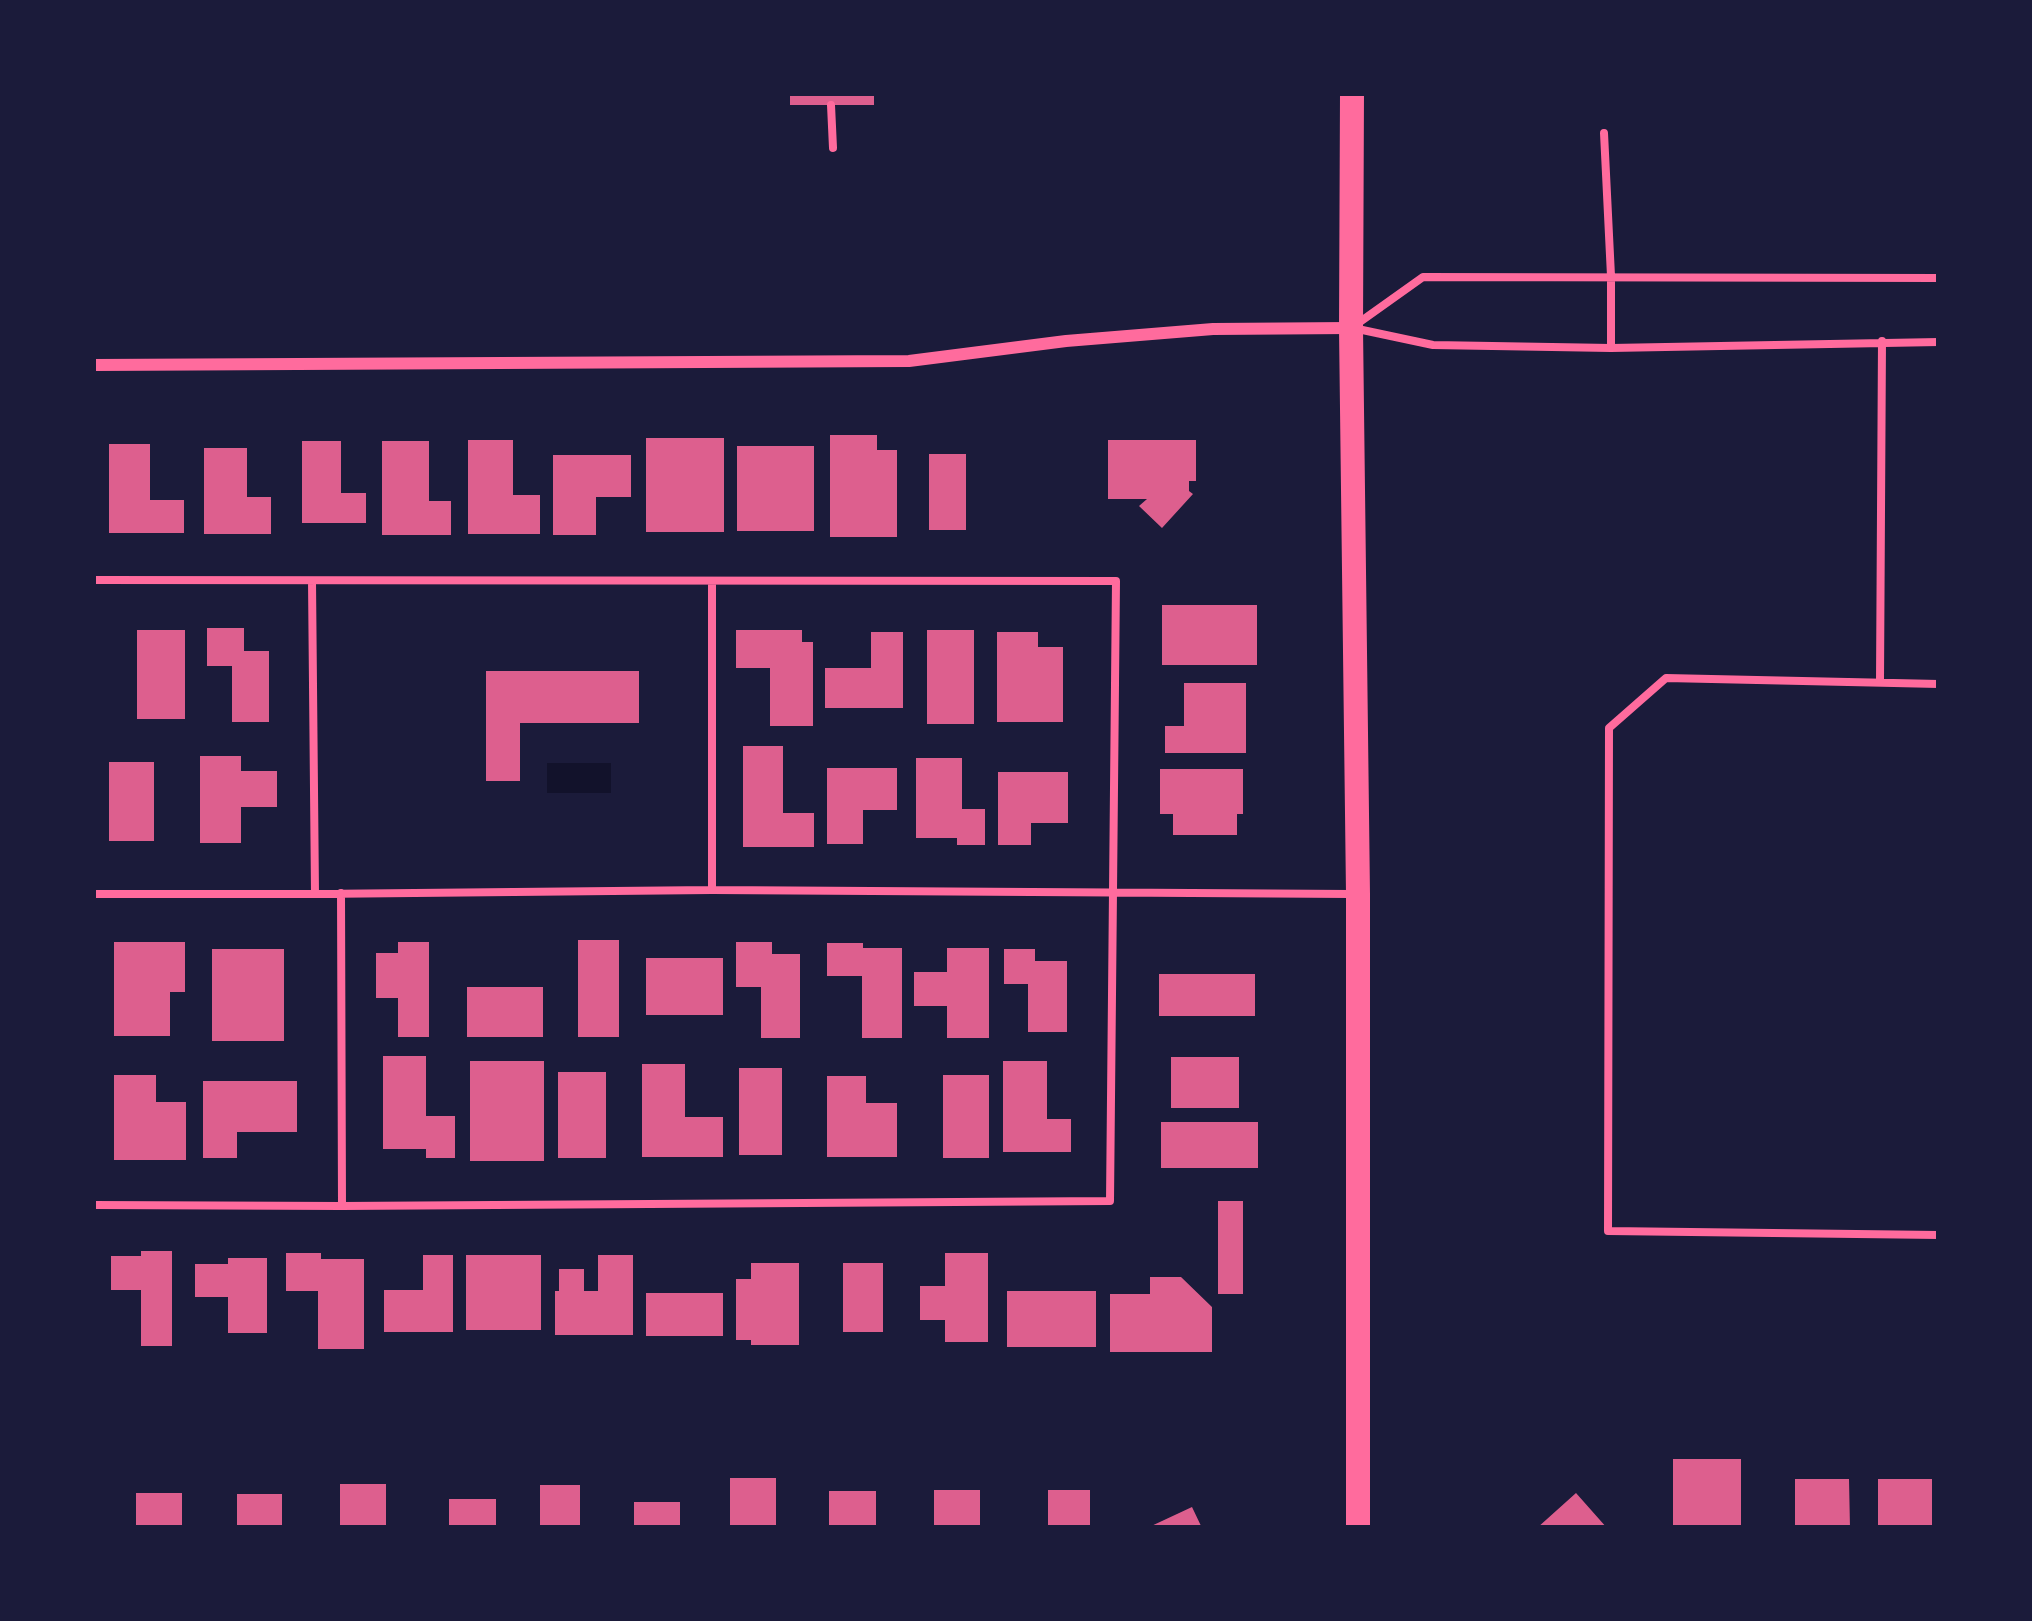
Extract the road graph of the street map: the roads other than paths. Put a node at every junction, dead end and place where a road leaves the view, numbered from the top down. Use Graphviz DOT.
graph roads {
  1 [pos="1352,93"];
  2 [pos="831,105"];
  3 [pos="1604,133"];
  4 [pos="833,148"];
  5 [pos="1611,276"];
  6 [pos="1939,278"];
  7 [pos="1352,328"];
  8 [pos="1882,341"];
  9 [pos="1939,343"];
  10 [pos="1611,348"];
  11 [pos="93,365"];
  12 [pos="93,580"];
  13 [pos="312,581"];
  14 [pos="712,581"];
  15 [pos="1880,680"];
  16 [pos="1939,684"];
  17 [pos="712,890"];
  18 [pos="1112,892"];
  19 [pos="341,893"];
  20 [pos="93,894"];
  21 [pos="315,894"];
  22 [pos="1358,894"];
  23 [pos="93,1205"];
  24 [pos="343,1206"];
  25 [pos="1939,1235"];
  26 [pos="1358,1528"];
  1 -- 7 [label="main road"];
  2 -- 4 [label="lane"];
  3 -- 5 [label="lane"];
  5 -- 6 [label="lane"];
  5 -- 7 [label="lane"];
  5 -- 10 [label="lane"];
  7 -- 10 [label="lane"];
  7 -- 11 [label="street"];
  7 -- 22 [label="main road"];
  8 -- 9 [label="lane"];
  8 -- 10 [label="lane"];
  8 -- 15 [label="lane"];
  12 -- 13 [label="lane"];
  13 -- 14 [label="lane"];
  13 -- 21 [label="lane"];
  14 -- 17 [label="lane"];
  14 -- 18 [label="lane"];
  15 -- 16 [label="lane"];
  15 -- 25 [label="lane"];
  17 -- 18 [label="lane"];
  17 -- 19 [label="lane"];
  18 -- 22 [label="lane"];
  18 -- 24 [label="lane"];
  19 -- 21 [label="lane"];
  19 -- 24 [label="lane"];
  20 -- 21 [label="lane"];
  22 -- 26 [label="main road"];
  23 -- 24 [label="lane"];
}
